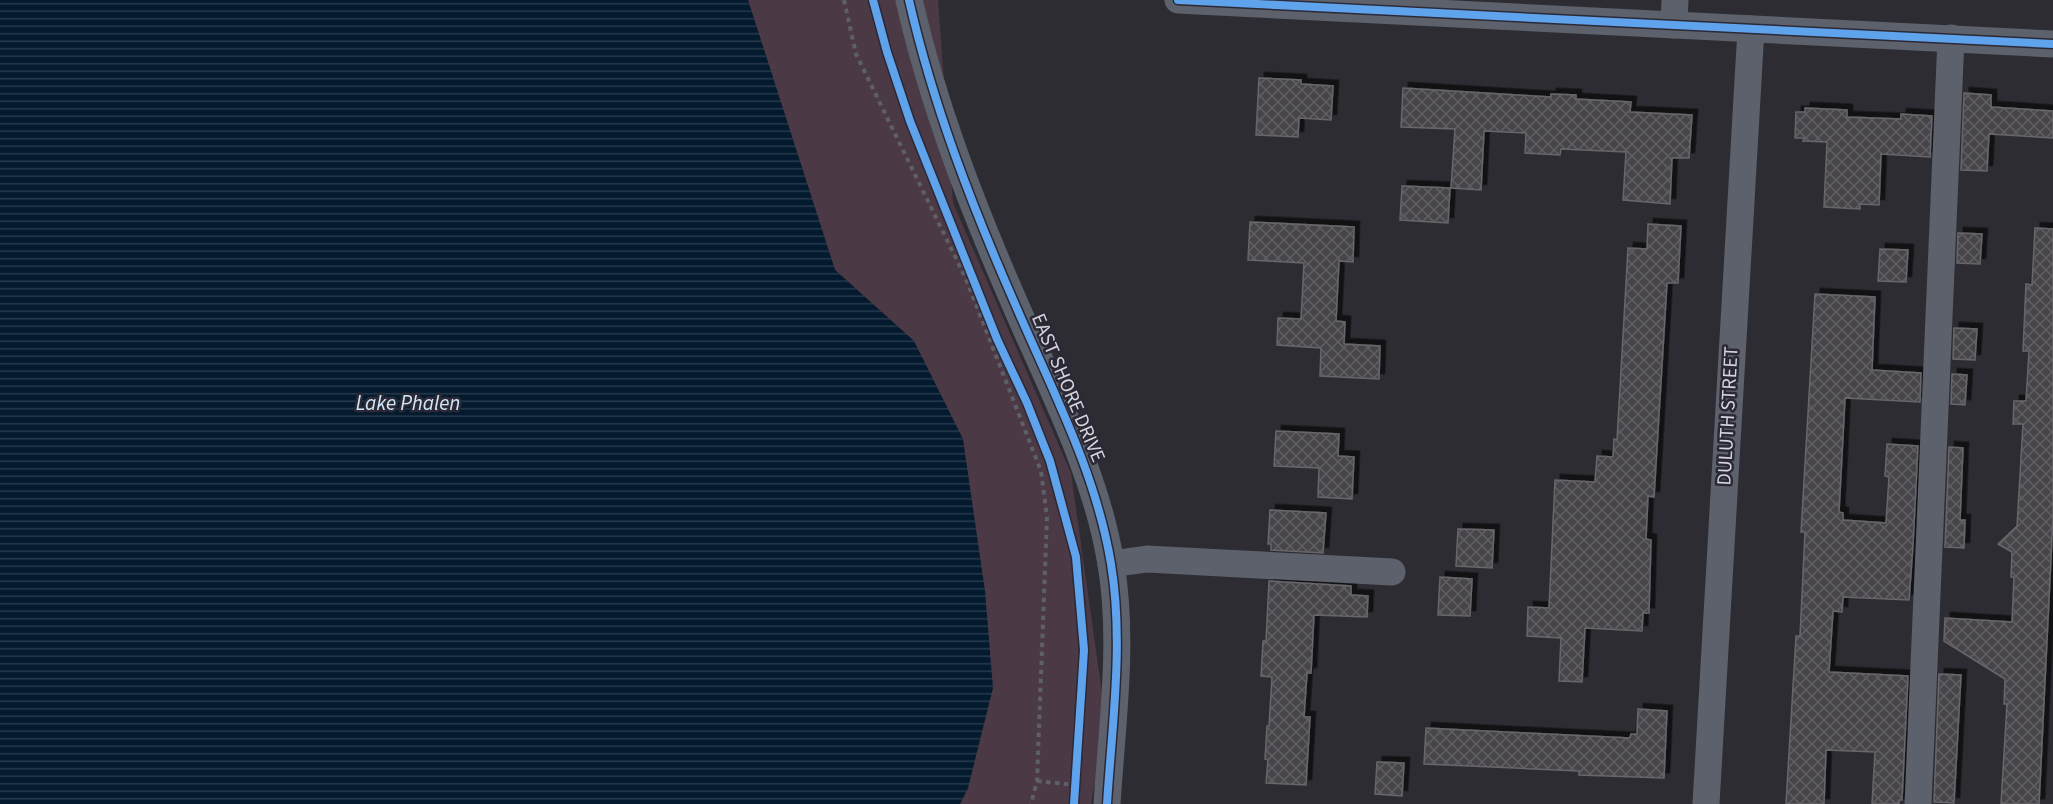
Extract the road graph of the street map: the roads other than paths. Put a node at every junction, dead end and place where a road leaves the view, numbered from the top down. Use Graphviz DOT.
graph roads {
  1 [pos="909,0"];
  2 [pos="1178,0"];
  3 [pos="1297,3"];
  4 [pos="1674,12"];
  5 [pos="1751,29"];
  6 [pos="1951,38"];
  7 [pos="2053,44"];
  8 [pos="1111,564"];
  9 [pos="1392,572"];
  10 [pos="1107,804"];
  11 [pos="1706,804"];
  12 [pos="1918,804"];
  1 -- 8 [label="street, EAST SHORE DRIVE"];
  2 -- 3 [label="street"];
  3 -- 4 [label="street"];
  4 -- 5 [label="street"];
  5 -- 6 [label="street"];
  5 -- 11 [label="street, DULUTH STREET"];
  6 -- 7 [label="street"];
  6 -- 12 [label="street"];
  8 -- 9 [label="street"];
  8 -- 10 [label="street, EAST SHORE DRIVE"];
}
